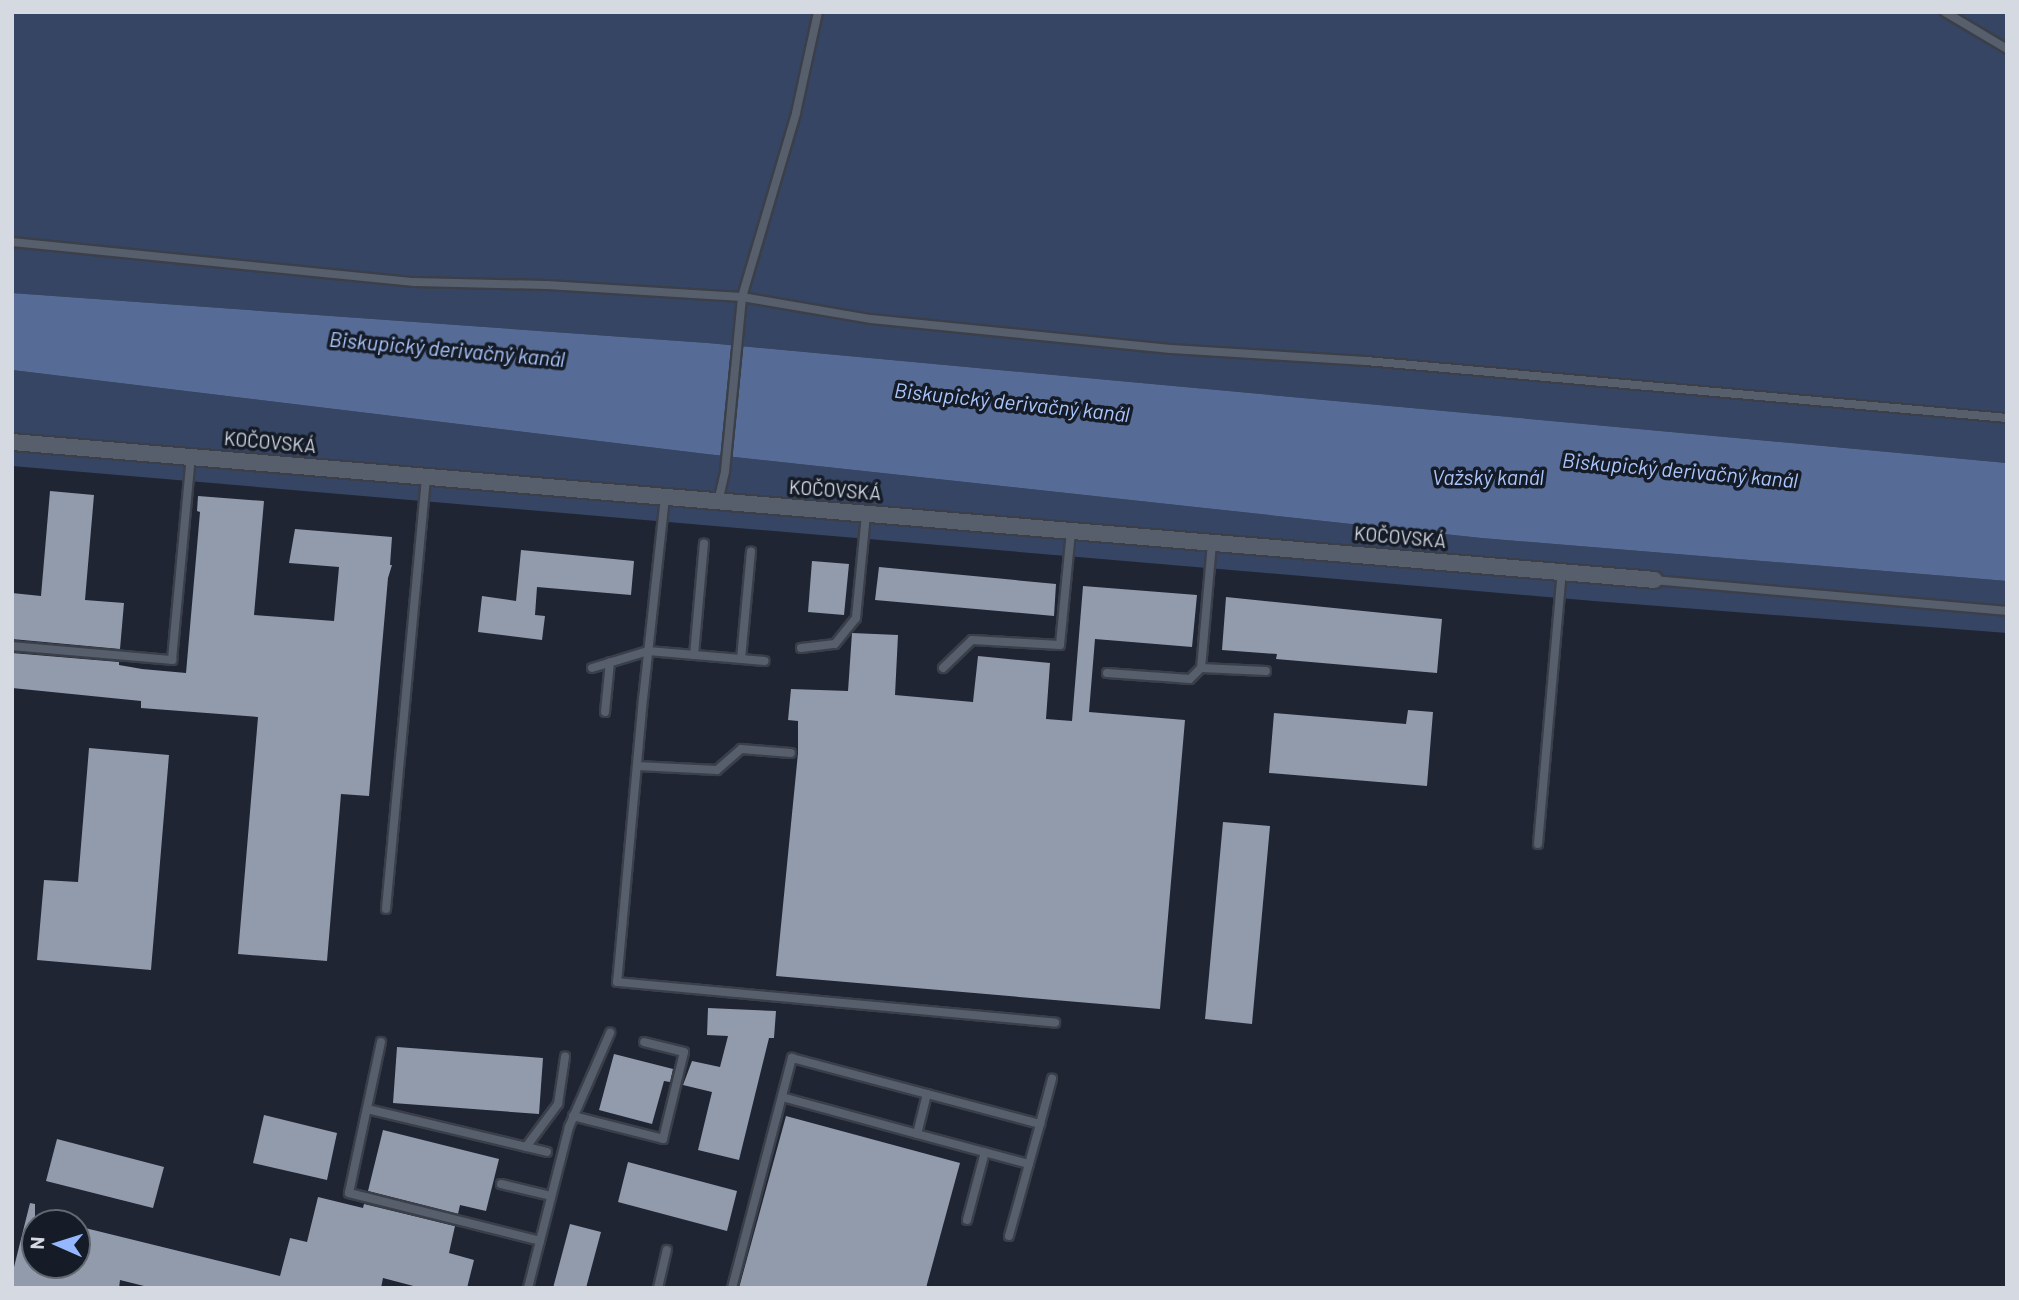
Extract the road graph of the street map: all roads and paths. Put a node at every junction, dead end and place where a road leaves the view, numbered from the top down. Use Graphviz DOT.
graph roads {
  1 [pos="818,12"];
  2 [pos="1945,12"];
  3 [pos="2007,49"];
  4 [pos="12,242"];
  5 [pos="742,297"];
  6 [pos="2007,418"];
  7 [pos="12,442"];
  8 [pos="191,457"];
  9 [pos="426,476"];
  10 [pos="665,497"];
  11 [pos="718,502"];
  12 [pos="866,513"];
  13 [pos="1071,531"];
  14 [pos="1212,542"];
  15 [pos="705,543"];
  16 [pos="751,551"];
  17 [pos="1562,572"];
  18 [pos="1654,580"];
  19 [pos="2007,611"];
  20 [pos="12,646"];
  21 [pos="801,648"];
  22 [pos="648,651"];
  23 [pos="694,655"];
  24 [pos="741,659"];
  25 [pos="765,661"];
  26 [pos="610,662"];
  27 [pos="592,668"];
  28 [pos="943,668"];
  29 [pos="1201,668"];
  30 [pos="1266,671"];
  31 [pos="1107,673"];
  32 [pos="605,712"];
  33 [pos="791,753"];
  34 [pos="637,766"];
  35 [pos="1538,844"];
  36 [pos="386,909"];
  37 [pos="1055,1023"];
  38 [pos="610,1033"];
  39 [pos="381,1042"];
  40 [pos="644,1042"];
  41 [pos="565,1057"];
  42 [pos="1052,1079"];
  43 [pos="927,1094"];
  44 [pos="782,1097"];
  45 [pos="367,1109"];
  46 [pos="573,1116"];
  47 [pos="1040,1124"];
  48 [pos="917,1134"];
  49 [pos="526,1147"];
  50 [pos="547,1152"];
  51 [pos="985,1152"];
  52 [pos="1029,1164"];
  53 [pos="500,1184"];
  54 [pos="551,1196"];
  55 [pos="967,1220"];
  56 [pos="1009,1236"];
  57 [pos="540,1241"];
  58 [pos="667,1250"];
  59 [pos="528,1288"];
  60 [pos="657,1288"];
  61 [pos="732,1288"];
  1 -- 5 [label="lane"];
  2 -- 3 [label="lane"];
  4 -- 5 [label="lane"];
  5 -- 6 [label="lane"];
  5 -- 11 [label="lane"];
  7 -- 8 [label="street, KOČOVSKÁ"];
  8 -- 9 [label="street, KOČOVSKÁ"];
  8 -- 20 [label="lane"];
  9 -- 10 [label="street, KOČOVSKÁ"];
  9 -- 36 [label="lane"];
  10 -- 11 [label="street, KOČOVSKÁ"];
  10 -- 22 [label="lane"];
  11 -- 12 [label="street, KOČOVSKÁ"];
  12 -- 13 [label="street, KOČOVSKÁ"];
  12 -- 21 [label="lane"];
  13 -- 14 [label="street, KOČOVSKÁ"];
  13 -- 28 [label="lane"];
  14 -- 17 [label="street, KOČOVSKÁ"];
  14 -- 29 [label="lane"];
  15 -- 23 [label="lane"];
  16 -- 24 [label="lane"];
  17 -- 18 [label="street, KOČOVSKÁ"];
  17 -- 35 [label="lane"];
  18 -- 19 [label="lane"];
  22 -- 23 [label="lane"];
  22 -- 26 [label="lane"];
  22 -- 34 [label="lane"];
  23 -- 24 [label="lane"];
  24 -- 25 [label="lane"];
  26 -- 27 [label="lane"];
  26 -- 32 [label="lane"];
  29 -- 30 [label="lane"];
  29 -- 31 [label="lane"];
  33 -- 34 [label="lane"];
  34 -- 37 [label="lane"];
  38 -- 46 [label="lane"];
  39 -- 45 [label="lane"];
  40 -- 46 [label="lane"];
  41 -- 49 [label="lane"];
  42 -- 47 [label="lane"];
  43 -- 44 [label="lane"];
  43 -- 47 [label="lane"];
  43 -- 48 [label="lane"];
  44 -- 48 [label="lane"];
  44 -- 61 [label="lane"];
  45 -- 49 [label="lane"];
  45 -- 57 [label="lane"];
  46 -- 54 [label="lane"];
  47 -- 52 [label="lane"];
  48 -- 51 [label="lane"];
  49 -- 50 [label="lane"];
  51 -- 52 [label="lane"];
  51 -- 55 [label="lane"];
  52 -- 56 [label="lane"];
  53 -- 54 [label="lane"];
  54 -- 57 [label="lane"];
  57 -- 59 [label="lane"];
  58 -- 60 [label="lane"];
}
